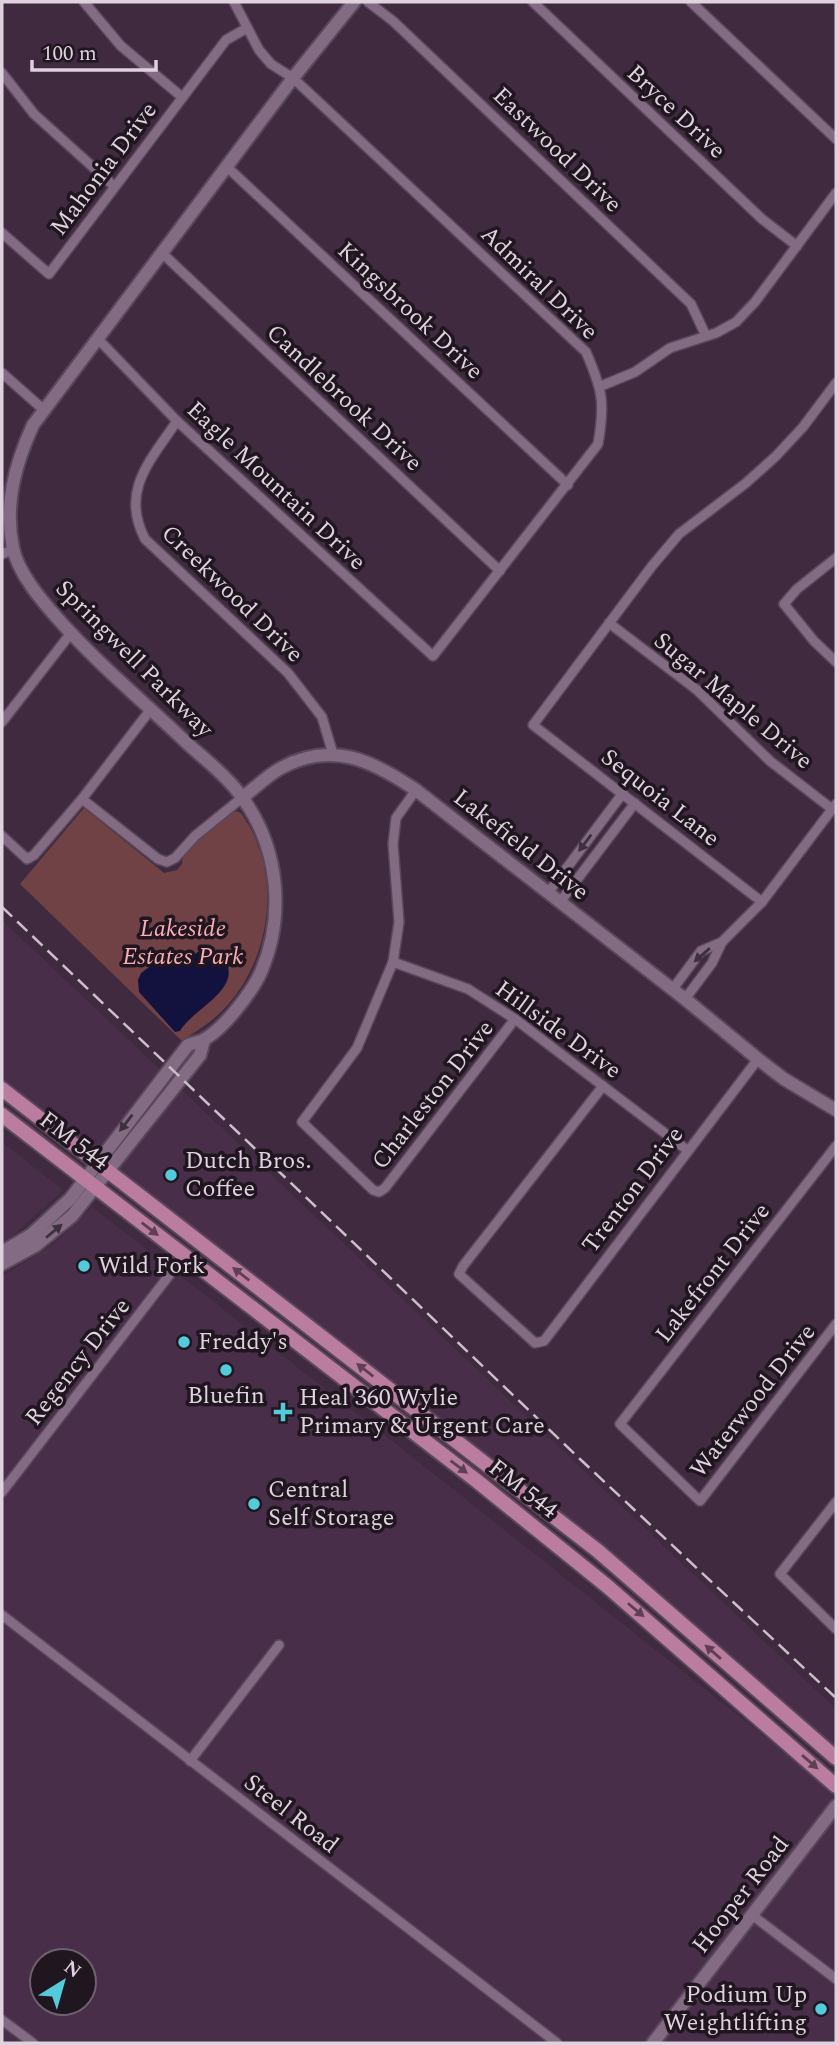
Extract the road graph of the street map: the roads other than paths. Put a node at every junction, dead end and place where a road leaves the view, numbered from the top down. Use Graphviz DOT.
graph roads {
  1 [pos="83,2"];
  2 [pos="234,2"];
  3 [pos="354,2"];
  4 [pos="368,2"];
  5 [pos="533,2"];
  6 [pos="691,2"];
  7 [pos="247,28"];
  8 [pos="2,73"];
  9 [pos="293,78"];
  10 [pos="182,97"];
  11 [pos="836,139"];
  12 [pos="226,166"];
  13 [pos="114,186"];
  14 [pos="836,193"];
  15 [pos="2,233"];
  16 [pos="797,246"];
  17 [pos="162,253"];
  18 [pos="706,336"];
  19 [pos="98,339"];
  20 [pos="2,373"];
  21 [pos="836,383"];
  22 [pos="601,386"];
  23 [pos="44,410"];
  24 [pos="177,421"];
  25 [pos="568,485"];
  26 [pos="7,552"];
  27 [pos="836,558"];
  28 [pos="500,571"];
  29 [pos="609,623"];
  30 [pos="71,633"];
  31 [pos="433,656"];
  32 [pos="836,662"];
  33 [pos="151,709"];
  34 [pos="2,722"];
  35 [pos="333,754"];
  36 [pos="416,790"];
  37 [pos="623,793"];
  38 [pos="243,797"];
  39 [pos="82,799"];
  40 [pos="635,803"];
  41 [pos="834,806"];
  42 [pos="2,836"];
  43 [pos="548,893"];
  44 [pos="560,902"];
  45 [pos="762,902"];
  46 [pos="722,942"];
  47 [pos="393,962"];
  48 [pos="672,990"];
  49 [pos="685,999"];
  50 [pos="515,1019"];
  51 [pos="204,1040"];
  52 [pos="758,1059"];
  53 [pos="155,1086"];
  54 [pos="603,1086"];
  55 [pos="2,1088"];
  56 [pos="168,1097"];
  57 [pos="836,1110"];
  58 [pos="2,1115"];
  59 [pos="836,1146"];
  60 [pos="687,1150"];
  61 [pos="102,1167"];
  62 [pos="91,1182"];
  63 [pos="2,1252"];
  64 [pos="184,1256"];
  65 [pos="2,1264"];
  66 [pos="285,1308"];
  67 [pos="836,1324"];
  68 [pos="272,1325"];
  69 [pos="397,1420"];
  70 [pos="466,1448"];
  71 [pos="2,1492"];
  72 [pos="700,1501"];
  73 [pos="836,1502"];
  74 [pos="2,1615"];
  75 [pos="836,1629"];
  76 [pos="279,1645"];
  77 [pos="720,1683"];
  78 [pos="782,1712"];
  79 [pos="836,1758"];
  80 [pos="190,1761"];
  81 [pos="836,1786"];
  82 [pos="836,1806"];
  83 [pos="752,1915"];
  84 [pos="836,1979"];
  85 [pos="2,2020"];
  86 [pos="33,2043"];
  87 [pos="556,2043"];
  88 [pos="653,2043"];
  1 -- 10 [label="street"];
  2 -- 7 [label="street, Admiral Drive"];
  3 -- 9 [label="street, Springwell Parkway"];
  4 -- 18 [label="street, Eastwood Drive"];
  5 -- 16 [label="street, Bryce Drive"];
  6 -- 11 [label="street"];
  7 -- 9 [label="street, Admiral Drive"];
  7 -- 10 [label="street, Mahonia Drive"];
  8 -- 13 [label="street"];
  9 -- 12 [label="street, Springwell Parkway"];
  9 -- 22 [label="street, Admiral Drive"];
  10 -- 13 [label="street, Mahonia Drive"];
  12 -- 17 [label="street, Springwell Parkway"];
  12 -- 25 [label="street, Kingsbrook Drive"];
  13 -- 15 [label="street, Mahonia Drive"];
  14 -- 16 [label="street"];
  16 -- 18 [label="street"];
  17 -- 19 [label="street, Springwell Parkway"];
  17 -- 28 [label="street, Candlebrook Drive"];
  18 -- 22 [label="street"];
  19 -- 23 [label="street, Springwell Parkway"];
  19 -- 24 [label="street, Eagle Mountain Drive"];
  20 -- 23 [label="street"];
  21 -- 29 [label="street"];
  22 -- 25 [label="street, Admiral Drive"];
  23 -- 26 [label="street, Springwell Parkway"];
  24 -- 31 [label="street, Eagle Mountain Drive"];
  24 -- 35 [label="street, Creekwood Drive"];
  25 -- 28 [label="street, Admiral Drive"];
  26 -- 30 [label="street, Springwell Parkway"];
  27 -- 32 [label="street"];
  28 -- 31 [label="street, Admiral Drive"];
  29 -- 37 [label="street, Sequoia Lane"];
  29 -- 41 [label="street, Sugar Maple Drive"];
  30 -- 33 [label="street, Springwell Parkway"];
  30 -- 34 [label="street"];
  33 -- 38 [label="street, Springwell Parkway"];
  33 -- 39 [label="street"];
  35 -- 36 [label="street, Lakefield Drive"];
  35 -- 38 [label="street, Lakefield Drive"];
  36 -- 43 [label="street, Lakefield Drive"];
  36 -- 47 [label="street"];
  37 -- 40 [label="street, Sequoia Lane"];
  37 -- 43 [label="street, one-way"];
  38 -- 39 [label="street, Lakefield Drive"];
  38 -- 51 [label="street, Springwell Parkway"];
  39 -- 42 [label="street"];
  40 -- 44 [label="street"];
  40 -- 45 [label="street, Sequoia Lane"];
  41 -- 45 [label="street"];
  43 -- 44 [label="street, Lakefield Drive"];
  44 -- 48 [label="street, Lakefield Drive"];
  45 -- 46 [label="street"];
  46 -- 48 [label="street, one-way"];
  46 -- 49 [label="street"];
  47 -- 50 [label="street, Hillside Drive"];
  47 -- 50 [label="street, Charleston Drive"];
  48 -- 49 [label="street, Lakefield Drive"];
  49 -- 52 [label="street, Lakefield Drive"];
  50 -- 54 [label="street, Hillside Drive"];
  51 -- 53 [label="street, Springwell Parkway"];
  51 -- 56 [label="street, Springwell Parkway"];
  52 -- 57 [label="street, Lakefield Drive"];
  52 -- 60 [label="street, Trenton Drive"];
  53 -- 56 [label="street"];
  53 -- 61 [label="street, Springwell Parkway, one-way"];
  54 -- 60 [label="street, Hillside Drive"];
  54 -- 60 [label="street, Trenton Drive"];
  55 -- 61 [label="main road, FM 544 / FM 544"];
  56 -- 61 [label="street, Springwell Parkway"];
  58 -- 62 [label="main road, FM 544 / FM 544"];
  59 -- 72 [label="street, Lakefront Drive"];
  61 -- 62 [label="street, Springwell Parkway"];
  66 -- 61 [label="main road, FM 544 / FM 544, one-way"];
  62 -- 63 [label="street, Springwell Parkway"];
  62 -- 64 [label="main road, FM 544 / FM 544, one-way"];
  65 -- 62 [label="street, Springwell Parkway, one-way"];
  64 -- 68 [label="main road, FM 544 / FM 544"];
  64 -- 71 [label="street, Regency Drive"];
  66 -- 68 [label="main road"];
  70 -- 66 [label="main road, FM 544 / FM 544, one-way"];
  67 -- 72 [label="street, Waterwood Drive"];
  68 -- 69 [label="main road, FM 544 / FM 544"];
  69 -- 70 [label="main road"];
  69 -- 77 [label="main road, FM 544 / FM 544, one-way"];
  78 -- 70 [label="main road, FM 544 / FM 544, one-way"];
  73 -- 75 [label="street"];
  74 -- 80 [label="street, Steel Road"];
  76 -- 80 [label="street"];
  77 -- 78 [label="main road"];
  77 -- 81 [label="main road, FM 544 / FM 544, one-way"];
  78 -- 79 [label="main road, FM 544 / FM 544"];
  80 -- 87 [label="street, Steel Road"];
  82 -- 83 [label="street, Hooper Road"];
  83 -- 84 [label="street"];
  83 -- 88 [label="street, Hooper Road"];
  85 -- 86 [label="street"];
}
